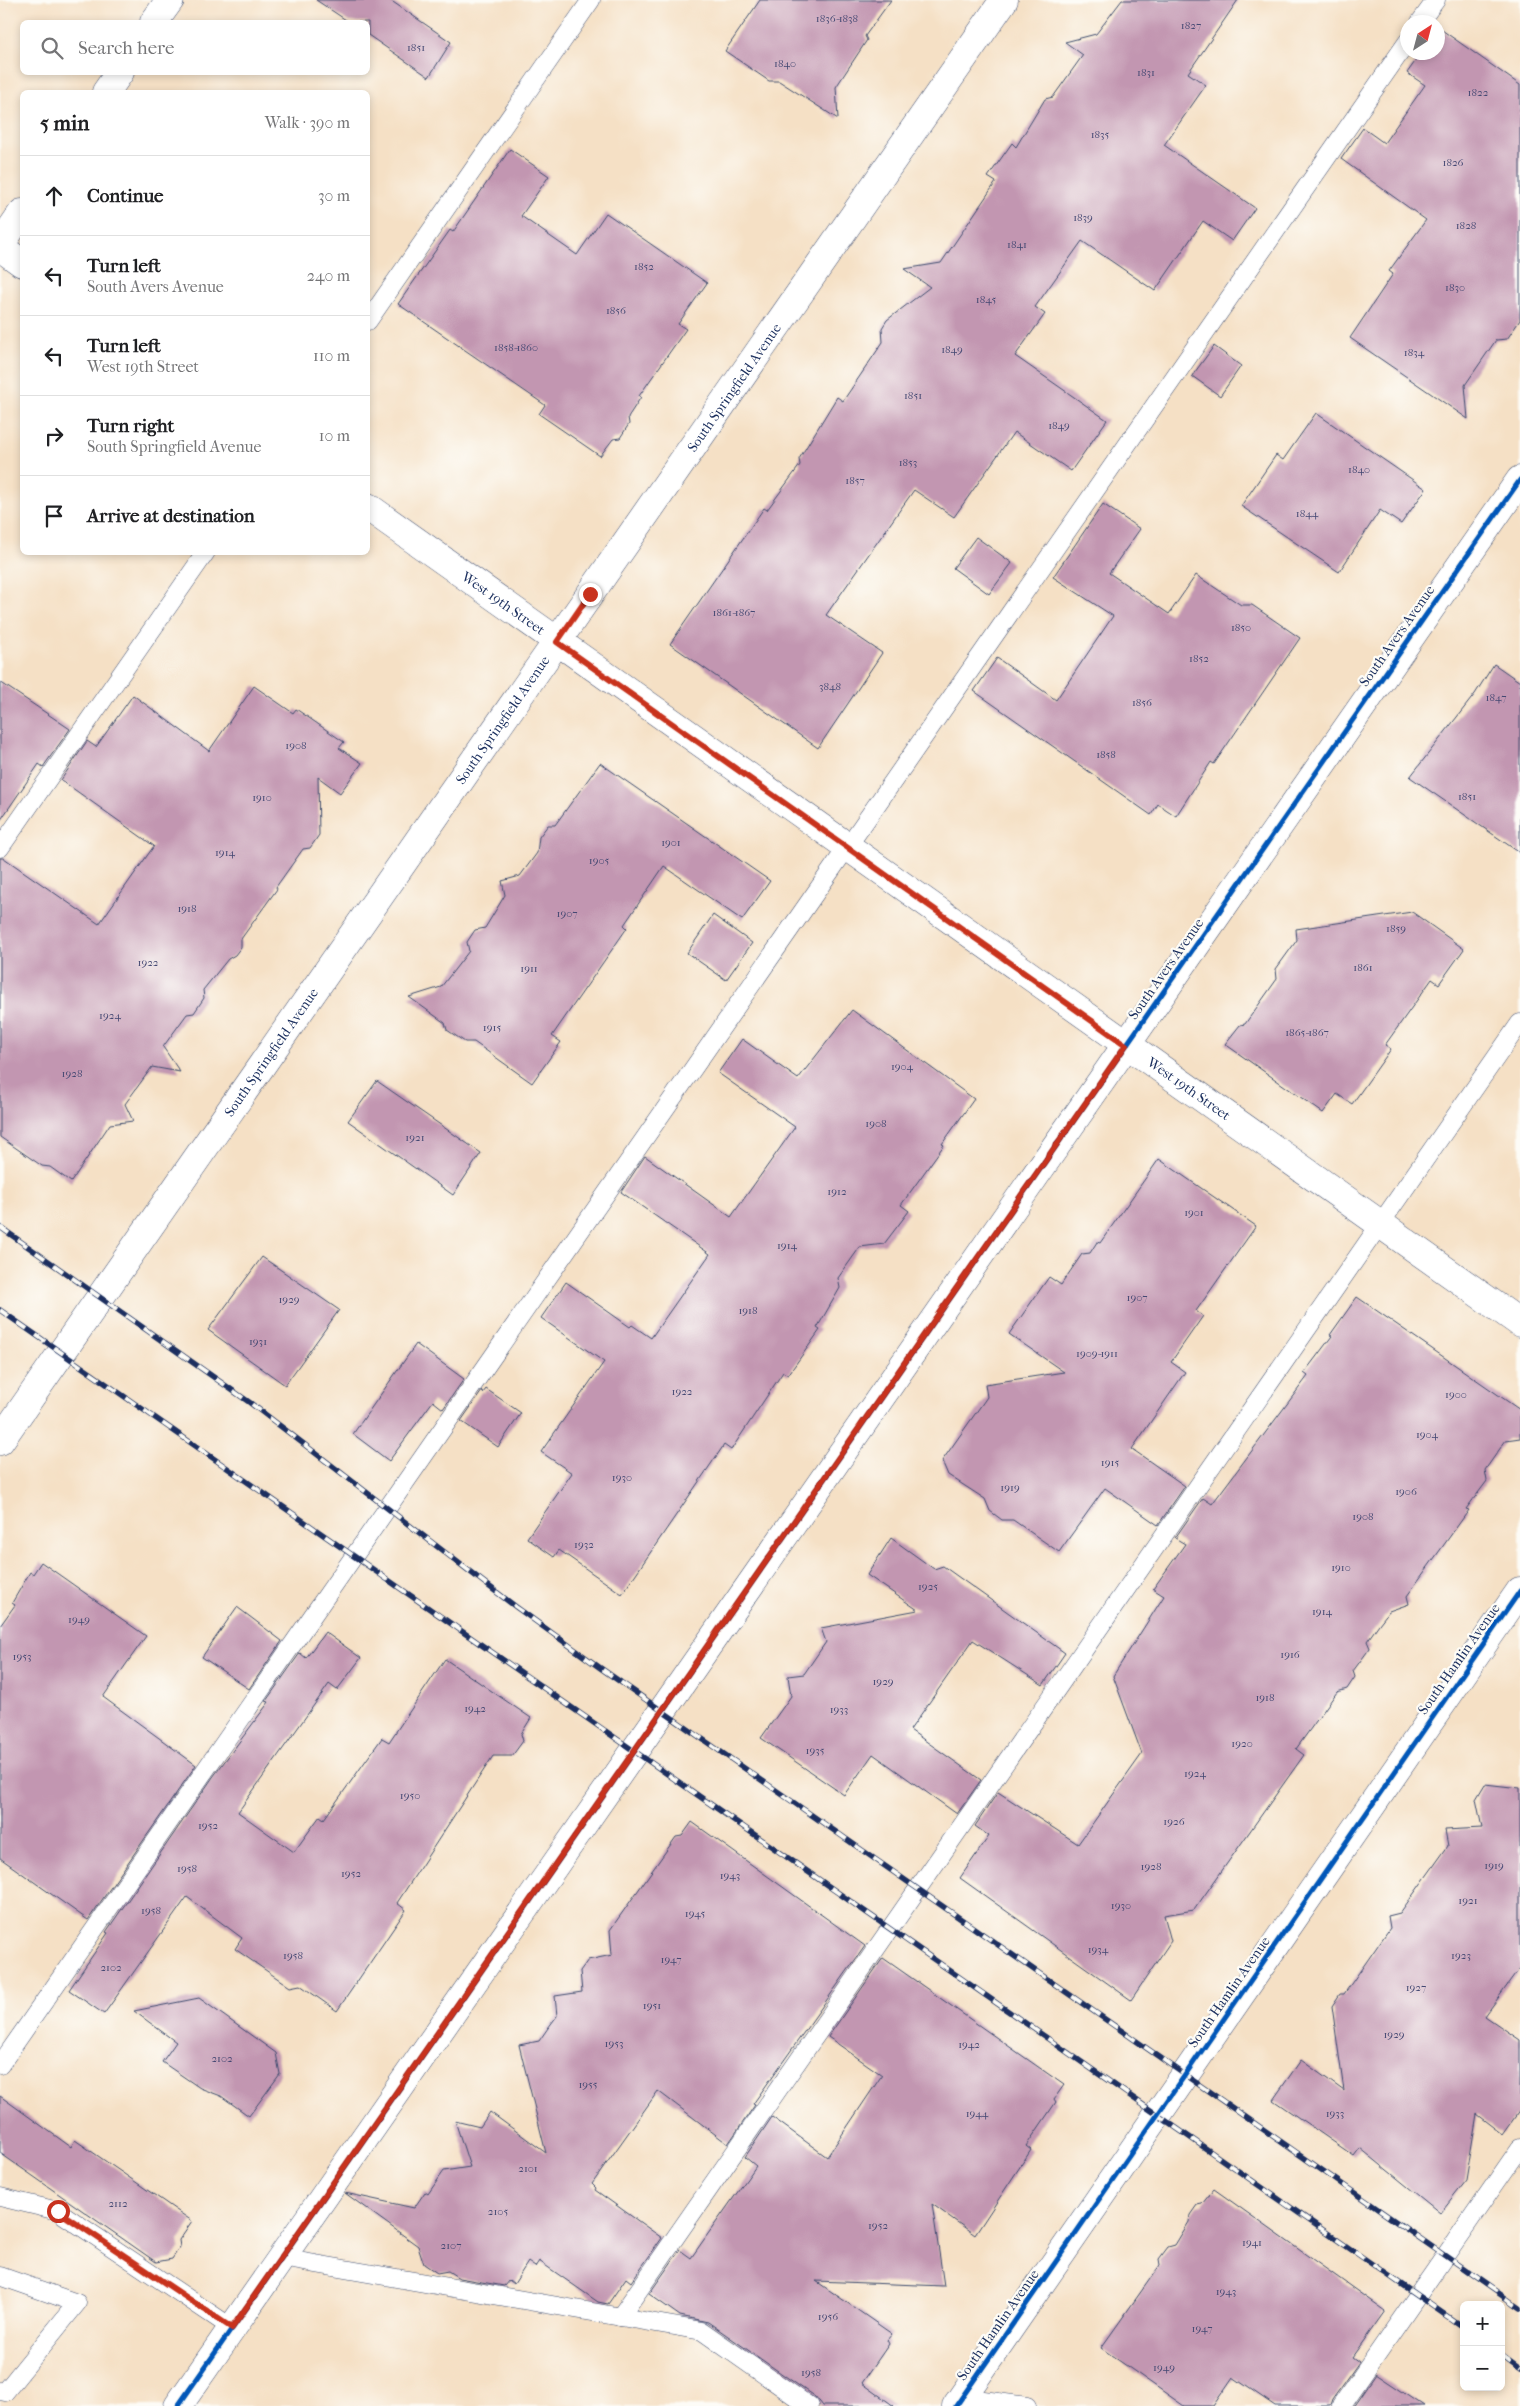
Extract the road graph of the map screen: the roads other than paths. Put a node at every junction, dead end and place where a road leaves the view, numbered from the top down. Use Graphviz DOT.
graph roads {
  1 [pos="170,0"];
  2 [pos="591,0"];
  3 [pos="1004,0"];
  4 [pos="1436,0"];
  5 [pos="1425,15"];
  6 [pos="155,20"];
  7 [pos="1400,53"];
  8 [pos="118,75"];
  9 [pos="107,90"];
  10 [pos="20,216"];
  11 [pos="0,246"];
  12 [pos="20,261"];
  13 [pos="370,318"];
  14 [pos="1520,480"];
  15 [pos="370,508"];
  16 [pos="204,555"];
  17 [pos="557,642"];
  18 [pos="848,847"];
  19 [pos="0,848"];
  20 [pos="1520,1023"];
  21 [pos="1126,1045"];
  22 [pos="1380,1224"];
  23 [pos="1520,1323"];
  24 [pos="0,1441"];
  25 [pos="1520,1591"];
  26 [pos="0,2064"];
  27 [pos="1520,2148"];
  28 [pos="0,2197"];
  29 [pos="281,2258"];
  30 [pos="0,2276"];
  31 [pos="620,2317"];
  32 [pos="232,2328"];
  33 [pos="0,2391"];
  34 [pos="959,2402"];
  35 [pos="178,2406"];
  36 [pos="809,2406"];
  37 [pos="1027,2406"];
  38 [pos="1341,2406"];
  1 -- 6 [label="street"];
  2 -- 13 [label="lane"];
  3 -- 17 [label="street, South Springfield Avenue"];
  4 -- 5 [label="lane"];
  7 -- 18 [label="lane"];
  8 -- 9 [label="street"];
  10 -- 11 [label="street"];
  11 -- 12 [label="street"];
  14 -- 21 [label="street, South Avers Avenue"];
  15 -- 17 [label="street, West 19th Street"];
  16 -- 19 [label="lane"];
  17 -- 18 [label="street, West 19th Street"];
  17 -- 24 [label="street, South Springfield Avenue"];
  18 -- 21 [label="street, West 19th Street"];
  18 -- 26 [label="lane"];
  20 -- 22 [label="lane"];
  21 -- 22 [label="street, West 19th Street"];
  21 -- 29 [label="street, South Avers Avenue"];
  22 -- 23 [label="street, West 19th Street"];
  22 -- 31 [label="lane"];
  25 -- 34 [label="street, South Hamlin Avenue"];
  27 -- 38 [label="lane"];
  28 -- 32 [label="lane"];
  29 -- 31 [label="lane"];
  29 -- 32 [label="street, South Avers Avenue"];
  30 -- 33 [label="lane"];
  31 -- 36 [label="lane"];
  32 -- 35 [label="street, South Avers Avenue"];
  34 -- 37 [label="lane"];
}
